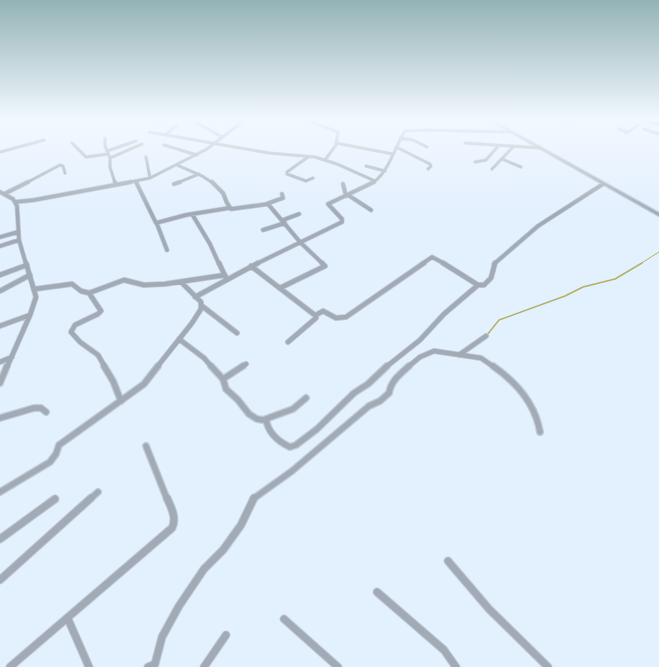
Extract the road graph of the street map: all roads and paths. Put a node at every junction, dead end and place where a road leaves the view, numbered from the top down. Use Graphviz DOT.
graph roads {
  1 [pos="79,150"];
  2 [pos="107,150"];
  3 [pos="115,150"];
  4 [pos="130,150"];
  5 [pos="181,150"];
  6 [pos="205,150"];
  7 [pos="251,150"];
  8 [pos="331,150"];
  9 [pos="373,150"];
  10 [pos="395,150"];
  11 [pos="402,150"];
  12 [pos="495,150"];
  13 [pos="510,150"];
  14 [pos="544,150"];
  15 [pos="108,153"];
  16 [pos="393,154"];
  17 [pos="197,155"];
  18 [pos="308,156"];
  19 [pos="146,157"];
  20 [pos="110,158"];
  21 [pos="502,159"];
  22 [pos="325,160"];
  23 [pos="475,162"];
  24 [pos="177,165"];
  25 [pos="366,166"];
  26 [pos="521,167"];
  27 [pos="428,168"];
  28 [pos="492,169"];
  29 [pos="385,171"];
  30 [pos="65,173"];
  31 [pos="199,174"];
  32 [pos="150,178"];
  33 [pos="313,178"];
  34 [pos="136,181"];
  35 [pos="375,181"];
  36 [pos="174,184"];
  37 [pos="343,184"];
  38 [pos="603,184"];
  39 [pos="116,185"];
  40 [pos="0,192"];
  41 [pos="4,194"];
  42 [pos="282,194"];
  43 [pos="347,196"];
  44 [pos="15,202"];
  45 [pos="266,204"];
  46 [pos="229,208"];
  47 [pos="371,210"];
  48 [pos="192,214"];
  49 [pos="299,214"];
  50 [pos="659,215"];
  51 [pos="284,222"];
  52 [pos="157,224"];
  53 [pos="263,230"];
  54 [pos="18,232"];
  55 [pos="0,237"];
  56 [pos="19,240"];
  57 [pos="300,242"];
  58 [pos="0,246"];
  59 [pos="166,250"];
  60 [pos="27,265"];
  61 [pos="251,266"];
  62 [pos="0,275"];
  63 [pos="30,275"];
  64 [pos="226,277"];
  65 [pos="181,282"];
  66 [pos="478,285"];
  67 [pos="280,288"];
  68 [pos="35,289"];
  69 [pos="0,291"];
  70 [pos="89,293"];
  71 [pos="195,297"];
  72 [pos="202,306"];
  73 [pos="30,315"];
  74 [pos="316,315"];
  75 [pos="0,326"];
  76 [pos="237,333"];
  77 [pos="486,336"];
  78 [pos="179,339"];
  79 [pos="288,342"];
  80 [pos="459,355"];
  81 [pos="12,357"];
  82 [pos="0,362"];
  83 [pos="246,364"];
  84 [pos="223,379"];
  85 [pos="0,383"];
  86 [pos="306,398"];
  87 [pos="121,401"];
  88 [pos="46,412"];
  89 [pos="0,418"];
  90 [pos="266,419"];
  91 [pos="540,432"];
  92 [pos="146,446"];
  93 [pos="0,492"];
  94 [pos="98,492"];
  95 [pos="55,500"];
  96 [pos="0,539"];
  97 [pos="448,561"];
  98 [pos="0,580"];
  99 [pos="377,592"];
  100 [pos="284,618"];
  101 [pos="68,619"];
  102 [pos="226,635"];
  103 [pos="10,667"];
  104 [pos="89,667"];
  105 [pos="148,667"];
  106 [pos="204,667"];
  107 [pos="338,667"];
  108 [pos="456,667"];
  109 [pos="548,667"];
  1 -- 15 [label="street"];
  2 -- 15 [label="street"];
  3 -- 15 [label="street"];
  4 -- 20 [label="street"];
  5 -- 17 [label="street"];
  6 -- 17 [label="street"];
  7 -- 18 [label="street"];
  8 -- 22 [label="street"];
  9 -- 16 [label="street"];
  10 -- 16 [label="street"];
  11 -- 27 [label="street"];
  12 -- 23 [label="street"];
  13 -- 21 [label="street"];
  14 -- 38 [label="street"];
  15 -- 20 [label="street"];
  16 -- 29 [label="street"];
  17 -- 24 [label="street"];
  18 -- 22 [label="street"];
  18 -- 33 [label="street"];
  19 -- 32 [label="street"];
  20 -- 39 [label="street"];
  21 -- 26 [label="street"];
  21 -- 28 [label="street"];
  22 -- 35 [label="street"];
  24 -- 31 [label="street"];
  24 -- 32 [label="street"];
  25 -- 29 [label="street"];
  29 -- 35 [label="street"];
  30 -- 41 [label="street"];
  31 -- 36 [label="street"];
  31 -- 46 [label="street"];
  32 -- 34 [label="street"];
  34 -- 39 [label="street"];
  34 -- 52 [label="street"];
  35 -- 43 [label="street"];
  37 -- 43 [label="street"];
  38 -- 50 [label="street"];
  38 -- 66 [label="street"];
  39 -- 44 [label="street"];
  40 -- 41 [label="street"];
  41 -- 44 [label="street"];
  42 -- 45 [label="street"];
  43 -- 47 [label="street"];
  43 -- 57 [label="street"];
  44 -- 54 [label="street"];
  45 -- 46 [label="street"];
  45 -- 51 [label="street"];
  46 -- 48 [label="street"];
  48 -- 52 [label="street"];
  48 -- 64 [label="street"];
  49 -- 51 [label="street"];
  51 -- 53 [label="street"];
  51 -- 57 [label="street"];
  52 -- 59 [label="street"];
  54 -- 55 [label="street"];
  54 -- 56 [label="street"];
  56 -- 58 [label="street"];
  56 -- 60 [label="street"];
  57 -- 61 [label="street"];
  57 -- 67 [label="street"];
  60 -- 62 [label="street"];
  60 -- 63 [label="street"];
  61 -- 64 [label="street"];
  61 -- 67 [label="street"];
  63 -- 68 [label="street"];
  63 -- 69 [label="street"];
  64 -- 65 [label="street"];
  64 -- 71 [label="street"];
  65 -- 70 [label="street"];
  65 -- 71 [label="street"];
  66 -- 74 [label="street"];
  66 -- 90 [label="street"];
  67 -- 74 [label="street"];
  68 -- 70 [label="street"];
  68 -- 73 [label="street"];
  70 -- 87 [label="street"];
  71 -- 72 [label="street"];
  72 -- 76 [label="street"];
  72 -- 78 [label="street"];
  73 -- 75 [label="street"];
  73 -- 81 [label="street"];
  74 -- 79 [label="street"];
  77 -- 80 [label="street"];
  78 -- 84 [label="street"];
  78 -- 87 [label="street"];
  80 -- 91 [label="street"];
  80 -- 105 [label="street"];
  81 -- 82 [label="street"];
  81 -- 85 [label="street"];
  83 -- 84 [label="street"];
  84 -- 90 [label="street"];
  86 -- 90 [label="street"];
  87 -- 93 [label="street"];
  88 -- 89 [label="street"];
  92 -- 101 [label="street"];
  94 -- 98 [label="street"];
  95 -- 96 [label="street"];
  97 -- 109 [label="street"];
  99 -- 108 [label="street"];
  100 -- 107 [label="street"];
  101 -- 103 [label="street"];
  101 -- 104 [label="street"];
  102 -- 106 [label="street"];
}
